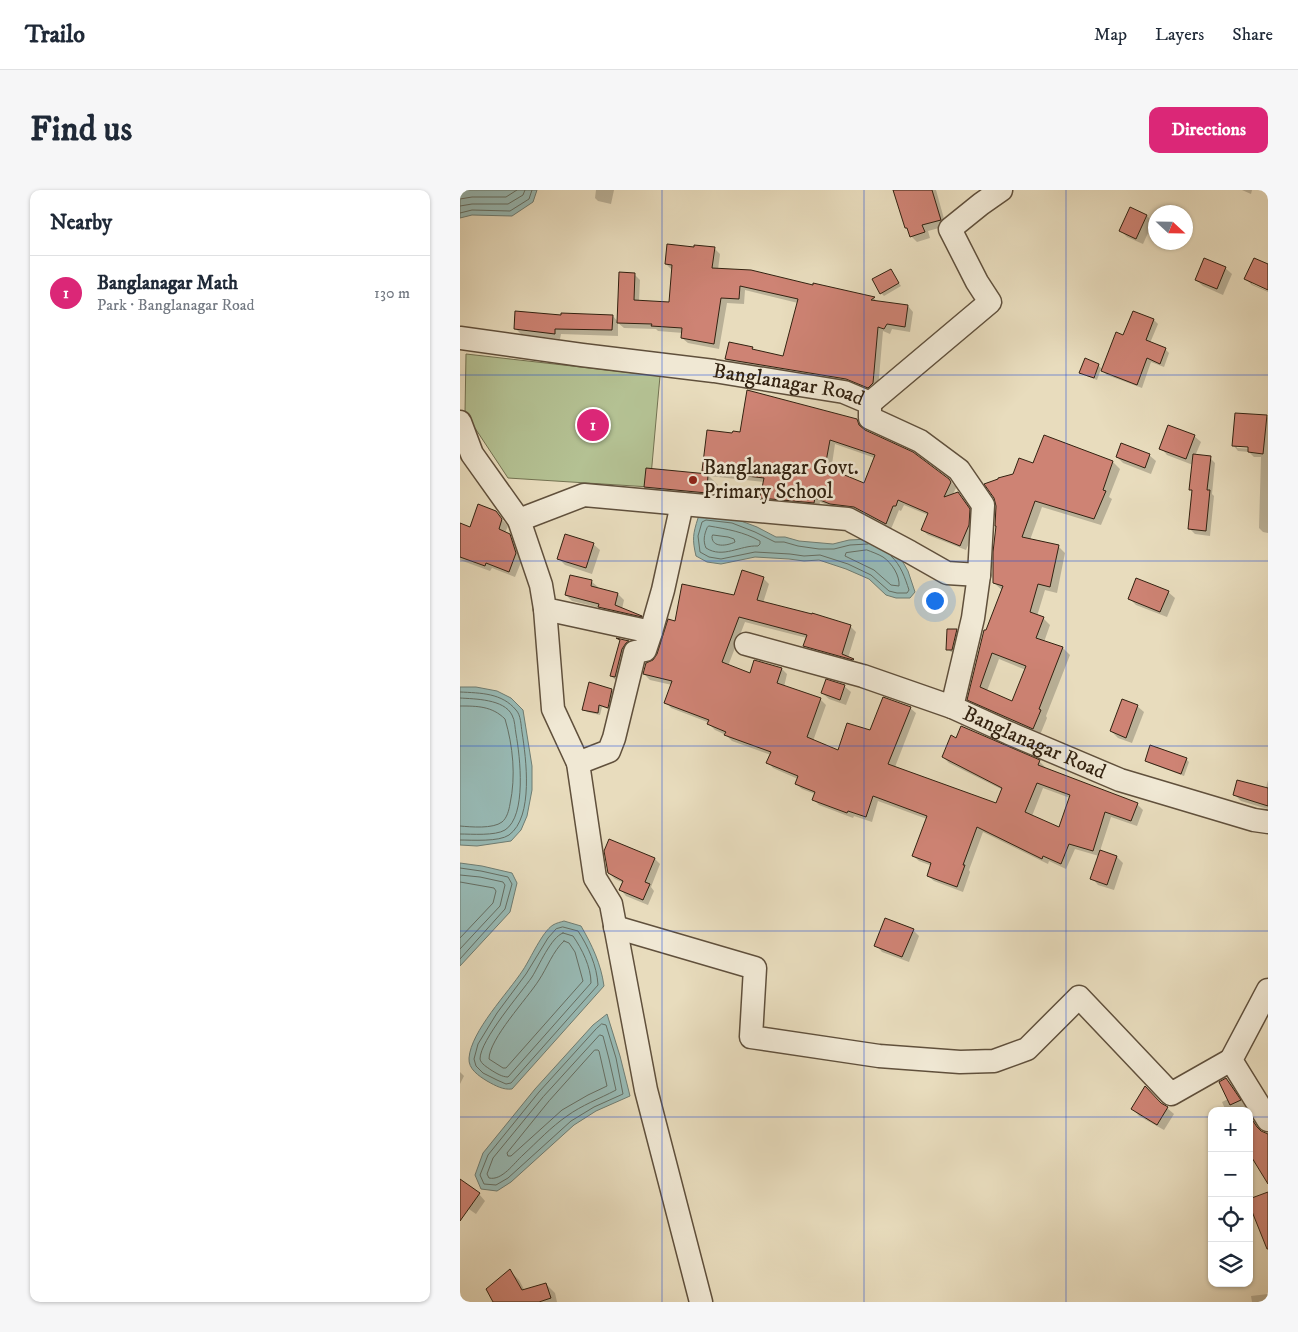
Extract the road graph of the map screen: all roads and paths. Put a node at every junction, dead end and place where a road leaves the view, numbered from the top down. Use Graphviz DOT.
graph roads {
  1 [pos="1001,190"];
  2 [pos="460,338"];
  3 [pos="870,403"];
  4 [pos="460,422"];
  5 [pos="682,504"];
  6 [pos="519,520"];
  7 [pos="979,575"];
  8 [pos="545,609"];
  9 [pos="651,632"];
  10 [pos="746,644"];
  11 [pos="952,707"];
  12 [pos="578,762"];
  13 [pos="1268,822"];
  14 [pos="615,927"];
  15 [pos="1268,990"];
  16 [pos="1231,1060"];
  17 [pos="1268,1120"];
  18 [pos="702,1302"];
  1 -- 3 [label="street"];
  2 -- 3 [label="street, Banglanagar Road"];
  3 -- 7 [label="street, Banglanagar Road"];
  4 -- 6 [label="street"];
  5 -- 6 [label="street"];
  5 -- 7 [label="street"];
  5 -- 9 [label="street"];
  6 -- 8 [label="street"];
  7 -- 11 [label="street, Banglanagar Road"];
  8 -- 9 [label="street"];
  8 -- 12 [label="street"];
  9 -- 12 [label="street"];
  10 -- 11 [label="street"];
  11 -- 13 [label="street, Banglanagar Road"];
  12 -- 14 [label="street"];
  14 -- 16 [label="street"];
  14 -- 18 [label="street"];
  15 -- 16 [label="street"];
  16 -- 17 [label="street"];
}
